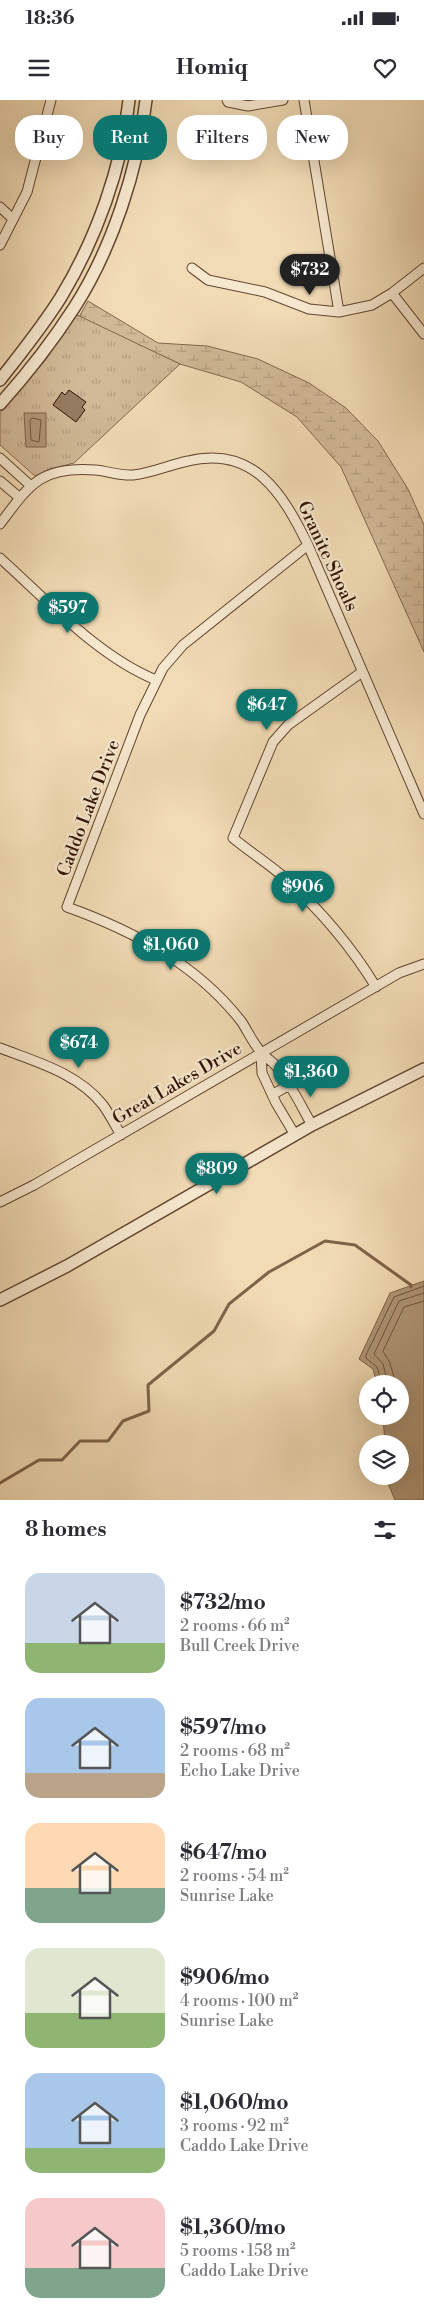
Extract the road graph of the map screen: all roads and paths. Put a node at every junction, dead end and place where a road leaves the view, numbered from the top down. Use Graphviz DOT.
graph roads {
  1 [pos="52,100"];
  2 [pos="129,100"];
  3 [pos="146,100"];
  4 [pos="283,100"];
  5 [pos="304,100"];
  6 [pos="227,101"];
  7 [pos="0,207"];
  8 [pos="13,219"];
  9 [pos="0,245"];
  10 [pos="192,268"];
  11 [pos="424,268"];
  12 [pos="392,293"];
  13 [pos="339,312"];
  14 [pos="424,334"];
  15 [pos="0,380"];
  16 [pos="0,404"];
  17 [pos="0,458"];
  18 [pos="0,481"];
  19 [pos="31,486"];
  20 [pos="20,498"];
  21 [pos="0,524"];
  22 [pos="308,545"];
  23 [pos="0,558"];
  24 [pos="362,672"];
  25 [pos="156,680"];
  26 [pos="424,814"];
  27 [pos="424,964"];
  28 [pos="376,987"];
  29 [pos="0,1048"];
  30 [pos="261,1053"];
  31 [pos="424,1069"];
  32 [pos="289,1085"];
  33 [pos="272,1094"];
  34 [pos="312,1125"];
  35 [pos="120,1135"];
  36 [pos="295,1135"];
  37 [pos="0,1202"];
  38 [pos="0,1300"];
  1 -- 8 [label="street"];
  2 -- 15 [label="street"];
  3 -- 16 [label="street"];
  4 -- 6 [label="street"];
  5 -- 13 [label="street"];
  7 -- 8 [label="street"];
  8 -- 9 [label="street"];
  10 -- 13 [label="street"];
  11 -- 12 [label="street"];
  12 -- 13 [label="street"];
  12 -- 14 [label="street"];
  17 -- 19 [label="street"];
  18 -- 20 [label="street"];
  19 -- 20 [label="street, Granite Shoals"];
  19 -- 22 [label="street, Granite Shoals"];
  20 -- 21 [label="street, Granite Shoals"];
  22 -- 24 [label="street, Granite Shoals"];
  22 -- 25 [label="street, Caddo Lake Drive"];
  23 -- 25 [label="street"];
  24 -- 26 [label="street, Granite Shoals"];
  24 -- 28 [label="street"];
  25 -- 30 [label="street, Caddo Lake Drive"];
  27 -- 28 [label="street, Great Lakes Drive"];
  28 -- 30 [label="street, Great Lakes Drive"];
  29 -- 35 [label="street"];
  30 -- 32 [label="street, Caddo Lake Drive"];
  30 -- 33 [label="street, Caddo Lake Drive"];
  30 -- 35 [label="street, Great Lakes Drive"];
  31 -- 34 [label="street"];
  32 -- 33 [label="street"];
  32 -- 34 [label="street, Caddo Lake Drive"];
  33 -- 36 [label="street, Caddo Lake Drive"];
  34 -- 36 [label="street"];
  35 -- 37 [label="street, Great Lakes Drive"];
  36 -- 38 [label="street"];
}
